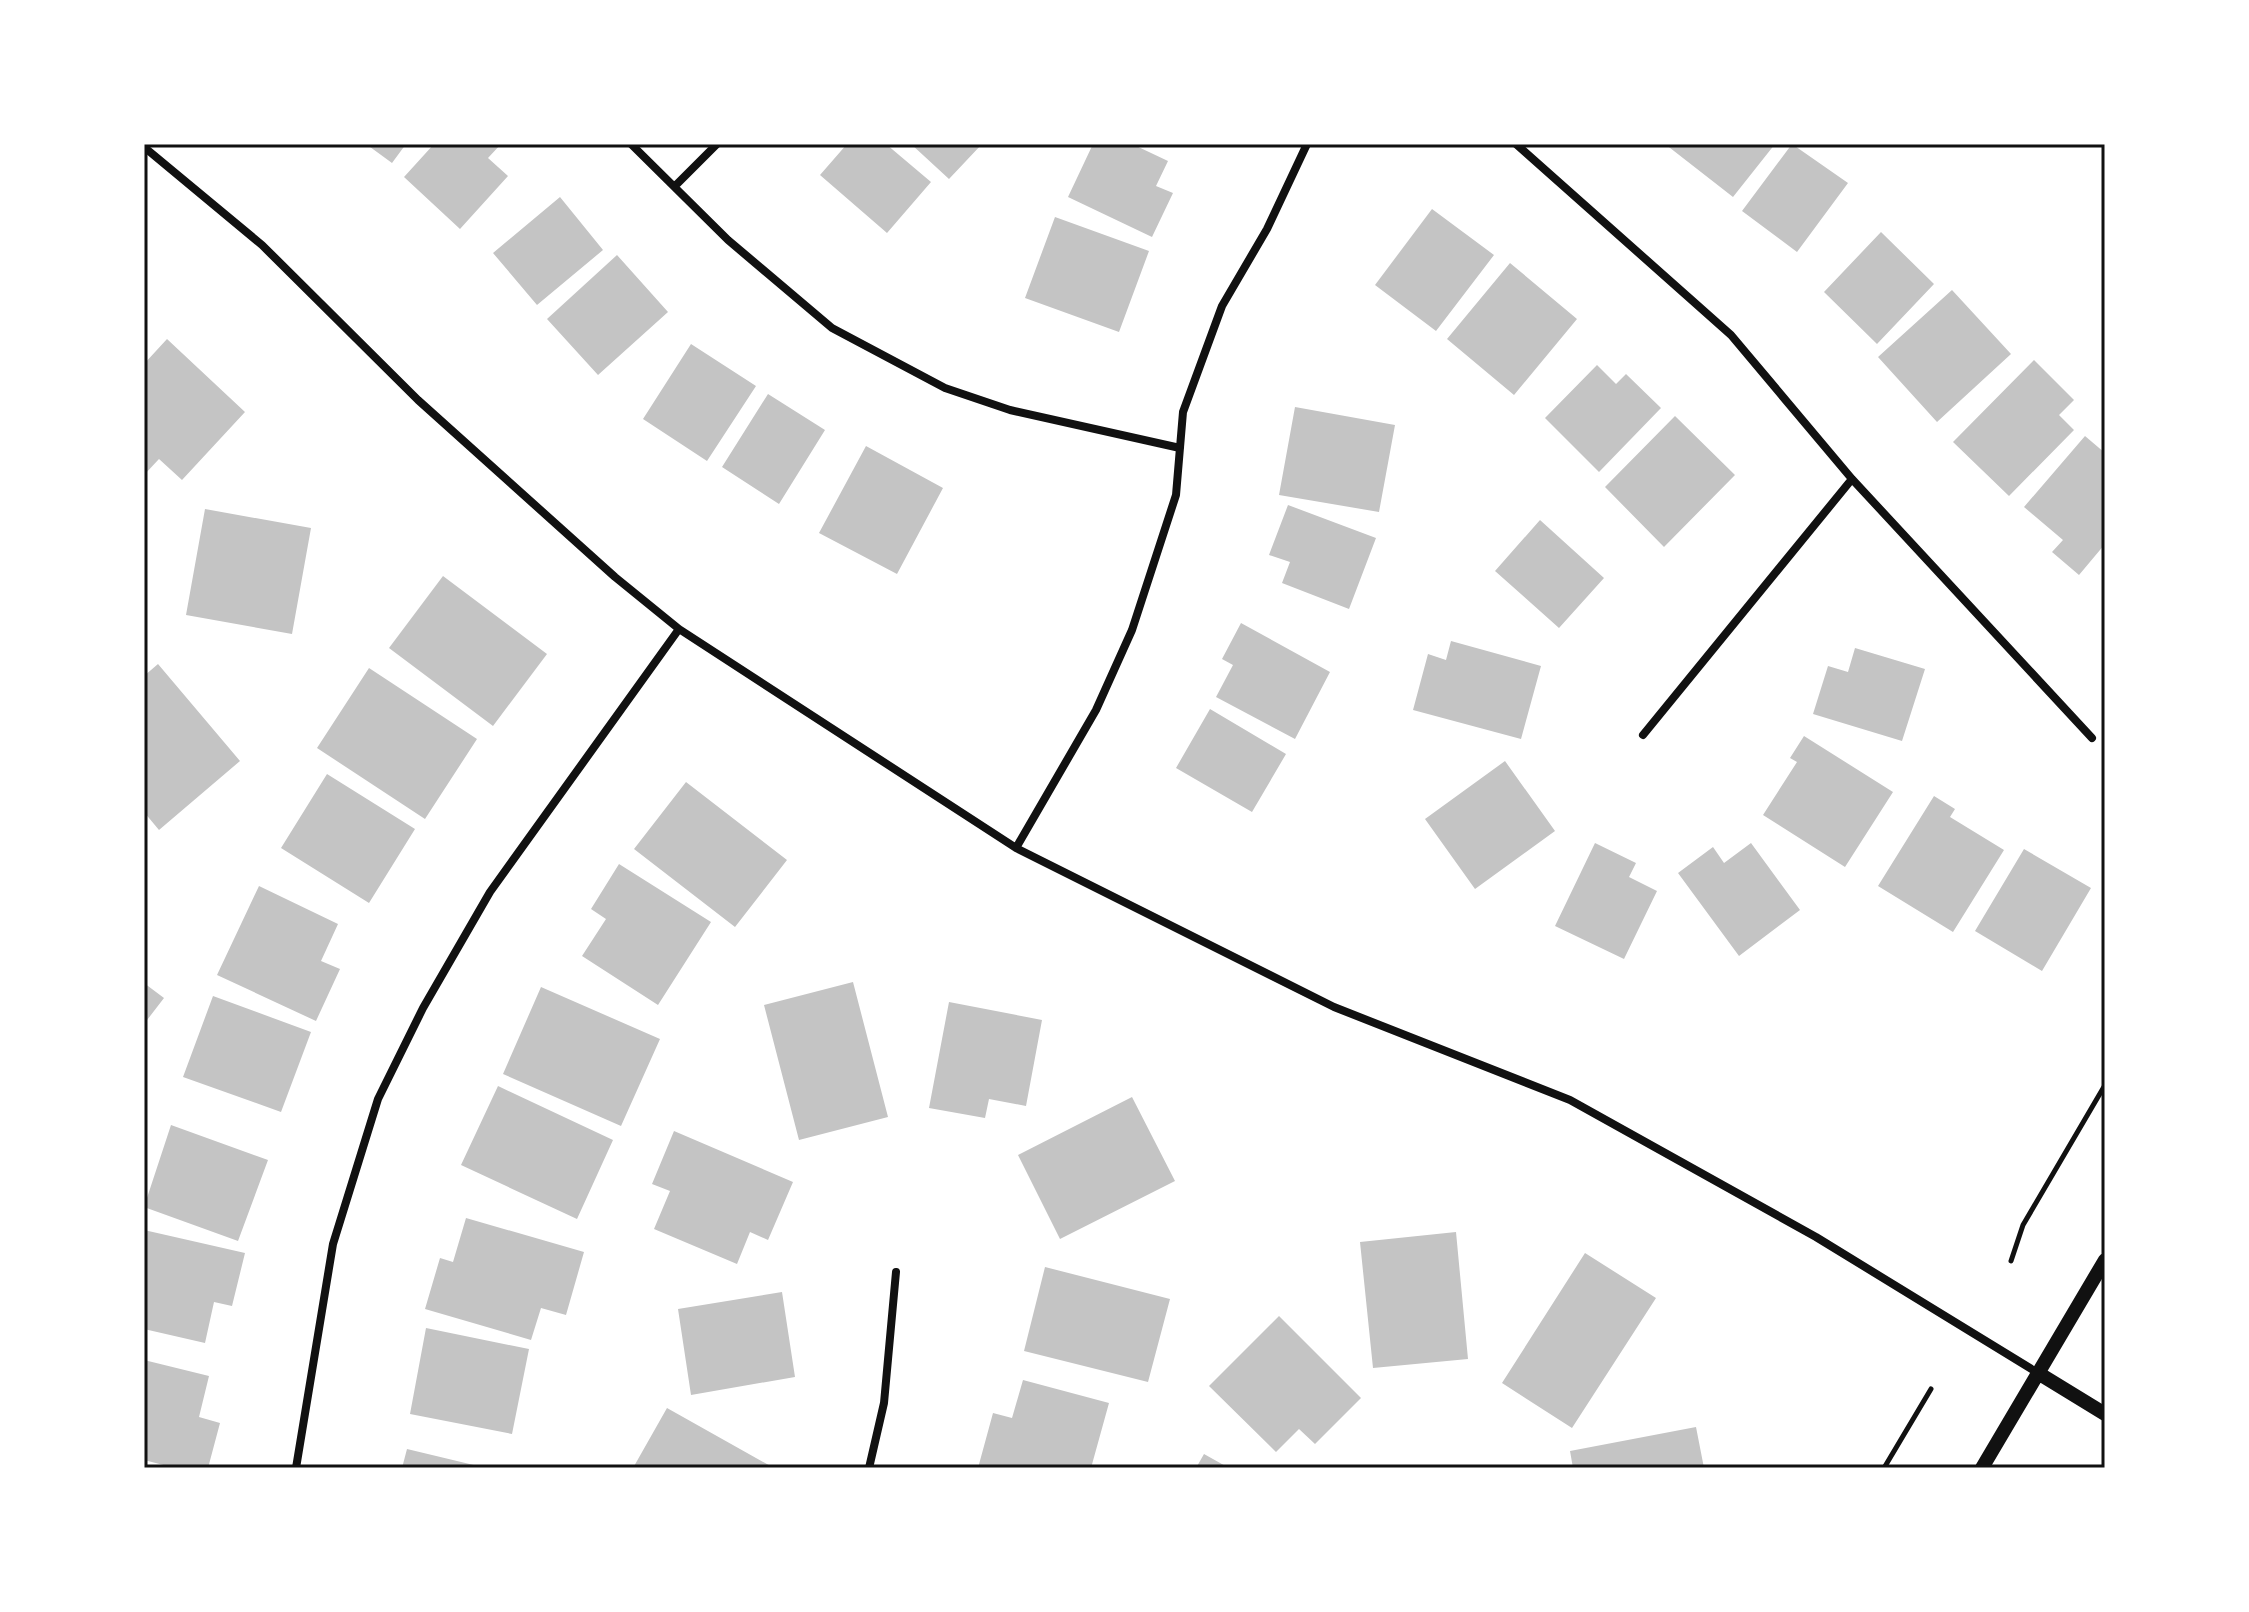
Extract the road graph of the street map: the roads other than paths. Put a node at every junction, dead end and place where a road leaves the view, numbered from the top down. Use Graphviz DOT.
graph roads {
  1 [pos="631,144"];
  2 [pos="717,144"];
  3 [pos="1307,144"];
  4 [pos="1516,144"];
  5 [pos="144,147"];
  6 [pos="675,186"];
  7 [pos="1180,448"];
  8 [pos="1852,479"];
  9 [pos="679,629"];
  10 [pos="1643,735"];
  11 [pos="2092,738"];
  12 [pos="1016,848"];
  13 [pos="2105,1260"];
  14 [pos="896,1272"];
  15 [pos="2038,1373"];
  16 [pos="2105,1414"];
  17 [pos="296,1468"];
  18 [pos="869,1468"];
  19 [pos="1982,1468"];
  1 -- 6 [label="street"];
  2 -- 6 [label="street"];
  3 -- 7 [label="street"];
  4 -- 8 [label="street"];
  5 -- 9 [label="street"];
  6 -- 7 [label="street"];
  7 -- 12 [label="street"];
  8 -- 10 [label="street"];
  8 -- 11 [label="street"];
  9 -- 12 [label="street"];
  9 -- 17 [label="street"];
  12 -- 15 [label="street"];
  13 -- 15 [label="street"];
  14 -- 18 [label="street"];
  15 -- 16 [label="street"];
  15 -- 19 [label="street"];
}
